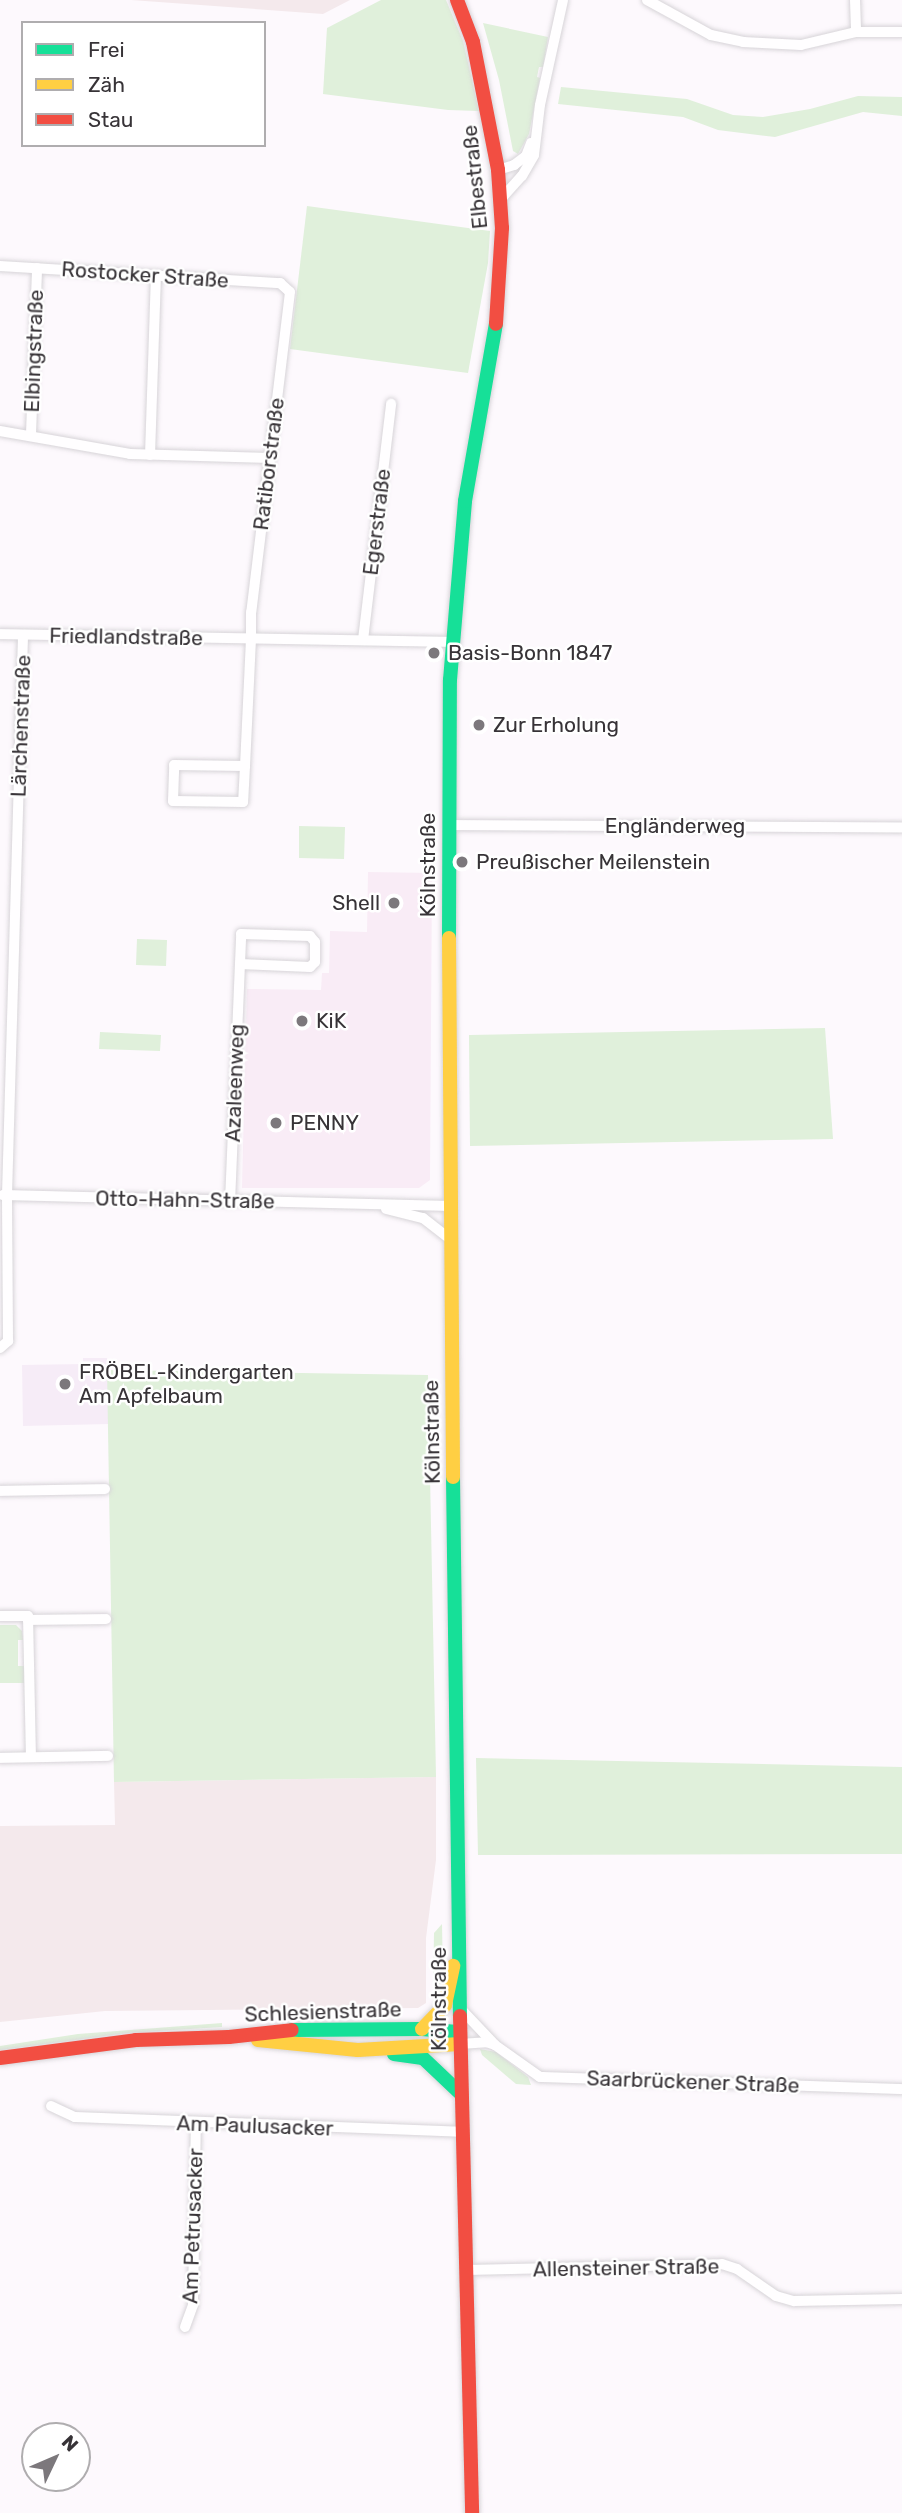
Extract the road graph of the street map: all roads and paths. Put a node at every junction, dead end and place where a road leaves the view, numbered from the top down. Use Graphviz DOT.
graph roads {
  1 [pos="457,0"];
  2 [pos="563,0"];
  3 [pos="647,0"];
  4 [pos="855,0"];
  5 [pos="856,32"];
  6 [pos="902,32"];
  7 [pos="534,138"];
  8 [pos="498,170"];
  9 [pos="501,199"];
  10 [pos="0,265"];
  11 [pos="37,268"];
  12 [pos="156,275"];
  13 [pos="288,289"];
  14 [pos="489,354"];
  15 [pos="391,404"];
  16 [pos="0,431"];
  17 [pos="30,434"];
  18 [pos="150,455"];
  19 [pos="270,458"];
  20 [pos="0,634"];
  21 [pos="23,635"];
  22 [pos="251,639"];
  23 [pos="363,640"];
  24 [pos="452,642"];
  25 [pos="245,766"];
  26 [pos="449,825"];
  27 [pos="902,827"];
  28 [pos="240,964"];
  29 [pos="4,1195"];
  30 [pos="230,1202"];
  31 [pos="370,1204"];
  32 [pos="451,1206"];
  33 [pos="451,1240"];
  34 [pos="0,1348"];
  35 [pos="105,1489"];
  36 [pos="0,1491"];
  37 [pos="0,1616"];
  38 [pos="106,1619"];
  39 [pos="28,1620"];
  40 [pos="108,1756"];
  41 [pos="31,1757"];
  42 [pos="0,1758"];
  43 [pos="459,1937"];
  44 [pos="459,2007"];
  45 [pos="422,2029"];
  46 [pos="229,2037"];
  47 [pos="460,2038"];
  48 [pos="495,2045"];
  49 [pos="52,2050"];
  50 [pos="358,2050"];
  51 [pos="0,2058"];
  52 [pos="0,2065"];
  53 [pos="902,2089"];
  54 [pos="461,2094"];
  55 [pos="51,2106"];
  56 [pos="196,2124"];
  57 [pos="461,2132"];
  58 [pos="467,2270"];
  59 [pos="902,2299"];
  60 [pos="185,2327"];
  61 [pos="472,2513"];
  1 -- 8 [label="main road, Elbestraße"];
  2 -- 7 [label="street"];
  3 -- 5 [label="street"];
  4 -- 5 [label="street"];
  5 -- 6 [label="street"];
  7 -- 8 [label="street"];
  7 -- 9 [label="street"];
  8 -- 9 [label="main road, Elbestraße"];
  9 -- 14 [label="main road, Elbestraße"];
  10 -- 11 [label="street, Rostocker Straße"];
  11 -- 12 [label="street, Rostocker Straße"];
  11 -- 17 [label="street, Elbingstraße"];
  12 -- 13 [label="street, Rostocker Straße"];
  12 -- 18 [label="street"];
  13 -- 19 [label="street, Ratiborstraße"];
  14 -- 24 [label="main road, Kölnstraße"];
  15 -- 23 [label="street, Egerstraße"];
  16 -- 17 [label="street"];
  17 -- 18 [label="street"];
  18 -- 19 [label="street"];
  19 -- 22 [label="street, Ratiborstraße"];
  20 -- 21 [label="street, Friedlandstraße"];
  21 -- 22 [label="street, Friedlandstraße"];
  21 -- 29 [label="street, Lärchenstraße"];
  22 -- 23 [label="street, Friedlandstraße"];
  22 -- 25 [label="street"];
  23 -- 24 [label="street, Friedlandstraße"];
  24 -- 26 [label="main road, Kölnstraße"];
  25 -- 25 [label="street"];
  26 -- 27 [label="street, Engländerweg"];
  26 -- 32 [label="main road, Kölnstraße"];
  28 -- 28 [label="street, Azaleenweg"];
  28 -- 30 [label="street, Azaleenweg"];
  29 -- 30 [label="street, Otto-Hahn-Straße"];
  29 -- 34 [label="street, Lärchenstraße"];
  30 -- 31 [label="street, Otto-Hahn-Straße"];
  31 -- 32 [label="street, Otto-Hahn-Straße"];
  31 -- 33 [label="street, Otto-Hahn-Straße"];
  32 -- 33 [label="main road, Kölnstraße"];
  33 -- 43 [label="main road, Kölnstraße"];
  35 -- 36 [label="street"];
  37 -- 39 [label="street"];
  38 -- 39 [label="street"];
  39 -- 41 [label="street"];
  40 -- 41 [label="street"];
  41 -- 42 [label="street"];
  43 -- 44 [label="main road, Kölnstraße"];
  43 -- 45 [label="main road"];
  44 -- 47 [label="main road, Kölnstraße"];
  44 -- 48 [label="street, Saarbrückener Straße"];
  45 -- 46 [label="main road, Schlesienstraße"];
  45 -- 47 [label="main road, Schlesienstraße"];
  46 -- 49 [label="main road, Schlesienstraße"];
  46 -- 50 [label="main road, Schlesienstraße"];
  47 -- 48 [label="street"];
  47 -- 50 [label="main road, Schlesienstraße"];
  47 -- 54 [label="main road, Kölnstraße"];
  48 -- 53 [label="street, Saarbrückener Straße"];
  49 -- 51 [label="main road, Schlesienstraße"];
  49 -- 52 [label="main road, Schlesienstraße"];
  50 -- 54 [label="main road"];
  54 -- 57 [label="main road, Kölnstraße"];
  55 -- 56 [label="street, Am Paulusacker"];
  56 -- 57 [label="street, Am Paulusacker"];
  56 -- 60 [label="street, Am Petrusacker"];
  57 -- 58 [label="main road, Kölnstraße"];
  58 -- 59 [label="street, Allensteiner Straße"];
  58 -- 61 [label="main road, Kölnstraße"];
}
